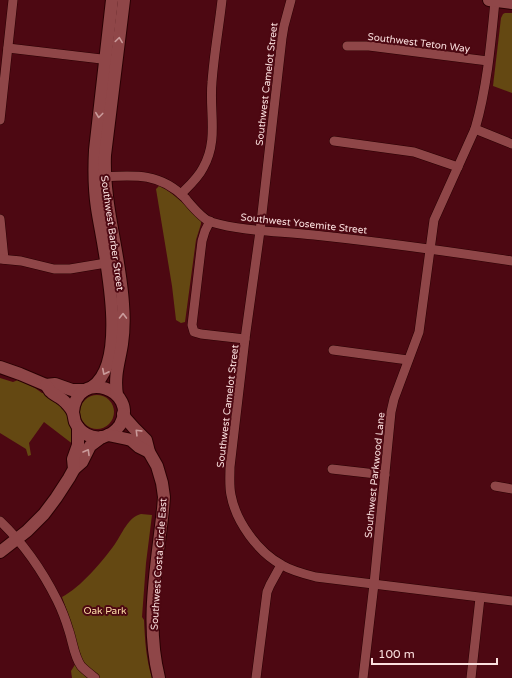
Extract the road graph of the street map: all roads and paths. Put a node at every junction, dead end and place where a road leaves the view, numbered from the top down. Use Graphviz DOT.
graph roads {
  1 [pos="13,0"];
  2 [pos="112,0"];
  3 [pos="124,0"];
  4 [pos="222,0"];
  5 [pos="291,0"];
  6 [pos="492,0"];
  7 [pos="512,3"];
  8 [pos="347,46"];
  9 [pos="8,48"];
  10 [pos="111,60"];
  11 [pos="488,62"];
  12 [pos="0,120"];
  13 [pos="475,129"];
  14 [pos="334,141"];
  15 [pos="512,144"];
  16 [pos="458,166"];
  17 [pos="100,177"];
  18 [pos="181,194"];
  19 [pos="0,219"];
  20 [pos="210,221"];
  21 [pos="260,231"];
  22 [pos="431,249"];
  23 [pos="2,259"];
  24 [pos="512,261"];
  25 [pos="112,262"];
  26 [pos="245,338"];
  27 [pos="333,350"];
  28 [pos="408,360"];
  29 [pos="0,367"];
  30 [pos="46,385"];
  31 [pos="89,389"];
  32 [pos="117,395"];
  33 [pos="73,412"];
  34 [pos="123,414"];
  35 [pos="78,427"];
  36 [pos="105,436"];
  37 [pos="149,452"];
  38 [pos="74,468"];
  39 [pos="332,469"];
  40 [pos="385,475"];
  41 [pos="495,486"];
  42 [pos="512,488"];
  43 [pos="0,521"];
  44 [pos="16,539"];
  45 [pos="0,552"];
  46 [pos="281,565"];
  47 [pos="374,584"];
  48 [pos="480,598"];
  49 [pos="512,601"];
  50 [pos="95,678"];
  51 [pos="157,678"];
  52 [pos="256,678"];
  53 [pos="363,678"];
  54 [pos="471,678"];
  1 -- 9 [label="street"];
  2 -- 10 [label="street, Southwest Barber Street"];
  10 -- 3 [label="street, Southwest Barber Street, one-way"];
  4 -- 18 [label="street"];
  5 -- 21 [label="street, Southwest Camelot Street"];
  6 -- 7 [label="street"];
  6 -- 11 [label="street, Southwest Parkwood Lane"];
  8 -- 11 [label="street, Southwest Teton Way"];
  9 -- 10 [label="street"];
  9 -- 12 [label="street"];
  10 -- 17 [label="street, Southwest Barber Street"];
  11 -- 13 [label="street, Southwest Parkwood Lane"];
  13 -- 15 [label="street"];
  13 -- 16 [label="street, Southwest Parkwood Lane"];
  14 -- 16 [label="street"];
  16 -- 22 [label="street, Southwest Parkwood Lane"];
  17 -- 18 [label="street, Southwest Yosemite Street"];
  17 -- 25 [label="street, Southwest Barber Street"];
  18 -- 20 [label="street, Southwest Yosemite Street"];
  19 -- 23 [label="street"];
  20 -- 21 [label="street, Southwest Yosemite Street"];
  20 -- 26 [label="street"];
  21 -- 22 [label="street, Southwest Yosemite Street"];
  21 -- 26 [label="street, Southwest Camelot Street"];
  22 -- 24 [label="street, Southwest Yosemite Street"];
  22 -- 28 [label="street, Southwest Parkwood Lane"];
  23 -- 25 [label="street"];
  25 -- 31 [label="street, Southwest Barber Street, one-way"];
  32 -- 25 [label="street, Southwest Barber Street, one-way"];
  26 -- 46 [label="street, Southwest Camelot Street"];
  27 -- 28 [label="street"];
  28 -- 40 [label="street, Southwest Parkwood Lane"];
  29 -- 30 [label="street"];
  30 -- 31 [label="street"];
  30 -- 33 [label="street"];
  31 -- 32 [label="street"];
  31 -- 33 [label="street"];
  32 -- 34 [label="street"];
  33 -- 35 [label="street"];
  34 -- 36 [label="street"];
  37 -- 34 [label="street, Southwest Costa Circle East, one-way"];
  35 -- 36 [label="street"];
  35 -- 38 [label="street"];
  36 -- 37 [label="street, Southwest Costa Circle East"];
  38 -- 36 [label="street, one-way"];
  37 -- 51 [label="street, Southwest Costa Circle East"];
  38 -- 44 [label="street"];
  39 -- 40 [label="street"];
  40 -- 47 [label="street, Southwest Parkwood Lane"];
  41 -- 42 [label="street"];
  43 -- 44 [label="street"];
  44 -- 45 [label="street"];
  44 -- 50 [label="street"];
  46 -- 47 [label="street, Southwest Camelot Street"];
  46 -- 52 [label="street"];
  47 -- 48 [label="street, Southwest Camelot Street"];
  47 -- 53 [label="street, Southwest Parkwood Lane"];
  48 -- 49 [label="street, Southwest Camelot Street"];
  48 -- 54 [label="street"];
}
